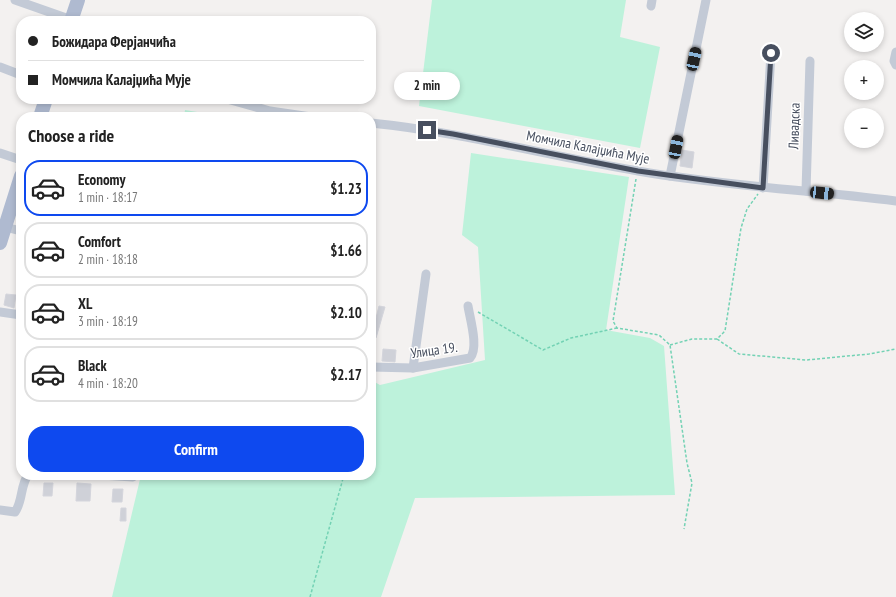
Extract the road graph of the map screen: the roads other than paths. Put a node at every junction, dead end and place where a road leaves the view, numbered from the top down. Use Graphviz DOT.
graph roads {
  1 [pos="14,0"];
  2 [pos="706,0"];
  3 [pos="76,1"];
  4 [pos="60,16"];
  5 [pos="73,16"];
  6 [pos="896,52"];
  7 [pos="771,53"];
  8 [pos="810,61"];
  9 [pos="896,65"];
  10 [pos="0,67"];
  11 [pos="16,73"];
  12 [pos="245,104"];
  13 [pos="276,112"];
  14 [pos="376,124"];
  15 [pos="0,153"];
  16 [pos="16,158"];
  17 [pos="670,176"];
  18 [pos="763,188"];
  19 [pos="806,191"];
  20 [pos="16,192"];
  21 [pos="896,201"];
  22 [pos="5,227"];
  23 [pos="16,230"];
  24 [pos="0,243"];
  25 [pos="426,274"];
  26 [pos="468,306"];
  27 [pos="0,312"];
  28 [pos="16,314"];
  29 [pos="376,367"];
  30 [pos="412,368"];
  31 [pos="25,480"];
  32 [pos="0,510"];
  1 -- 4 [label="street"];
  2 -- 17 [label="street"];
  3 -- 5 [label="main road"];
  6 -- 9 [label="street"];
  7 -- 18 [label="street"];
  8 -- 19 [label="street, Ливадска"];
  10 -- 11 [label="street"];
  12 -- 13 [label="street"];
  14 -- 17 [label="street, Момчила Калајџића Мује"];
  15 -- 16 [label="street"];
  17 -- 18 [label="street, Момчила Калајџића Мује"];
  18 -- 19 [label="street, Момчила Калајџића Мује"];
  19 -- 21 [label="street, Момчила Калајџића Мује"];
  20 -- 22 [label="main road"];
  22 -- 23 [label="street"];
  22 -- 24 [label="main road"];
  25 -- 30 [label="street"];
  26 -- 30 [label="street, Улица 19."];
  27 -- 28 [label="street"];
  29 -- 30 [label="street, Улица 19."];
  31 -- 32 [label="street"];
}
